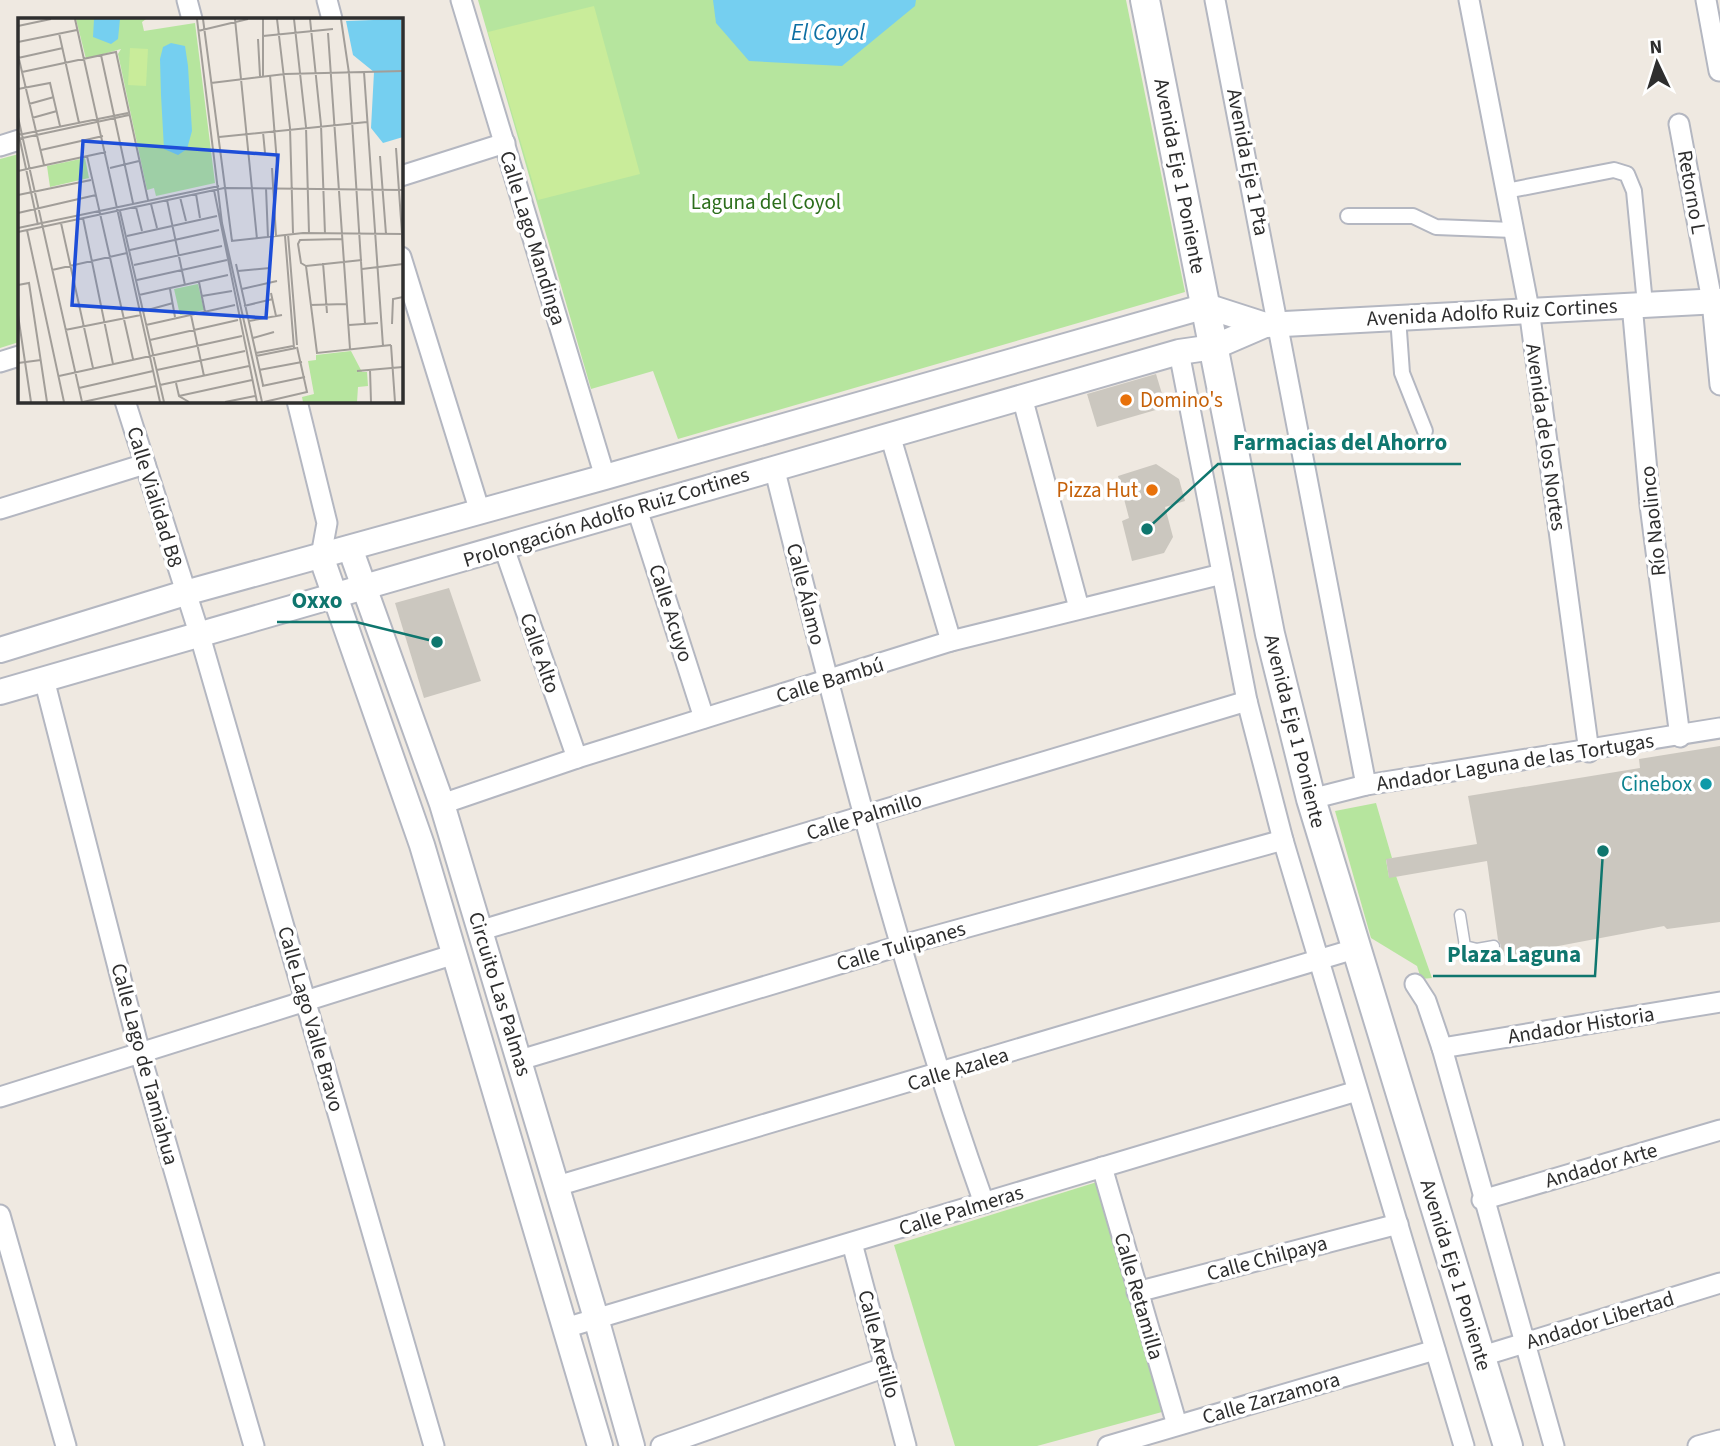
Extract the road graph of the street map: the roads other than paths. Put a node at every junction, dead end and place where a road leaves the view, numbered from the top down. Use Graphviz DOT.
graph roads {
  1 [pos="187,0"];
  2 [pos="327,0"];
  3 [pos="461,0"];
  4 [pos="1145,0"];
  5 [pos="1215,0"];
  6 [pos="1469,0"];
  7 [pos="1706,0"];
  8 [pos="192,18"];
  9 [pos="332,18"];
  10 [pos="1719,71"];
  11 [pos="1679,124"];
  12 [pos="18,140"];
  13 [pos="505,143"];
  14 [pos="0,146"];
  15 [pos="402,176"];
  16 [pos="1506,191"];
  17 [pos="1348,216"];
  18 [pos="1513,230"];
  19 [pos="402,260"];
  20 [pos="1716,301"];
  21 [pos="1639,304"];
  22 [pos="1206,306"];
  23 [pos="1529,309"];
  24 [pos="1398,317"];
  25 [pos="1272,325"];
  26 [pos="1214,347"];
  27 [pos="1179,352"];
  28 [pos="18,356"];
  29 [pos="0,362"];
  30 [pos="990,366"];
  31 [pos="1720,385"];
  32 [pos="1013,400"];
  33 [pos="125,402"];
  34 [pos="297,402"];
  35 [pos="793,423"];
  36 [pos="1425,431"];
  37 [pos="890,435"];
  38 [pos="804,459"];
  39 [pos="145,464"];
  40 [pos="774,467"];
  41 [pos="604,477"];
  42 [pos="0,509"];
  43 [pos="638,509"];
  44 [pos="480,512"];
  45 [pos="327,523"];
  46 [pos="350,548"];
  47 [pos="504,548"];
  48 [pos="321,556"];
  49 [pos="1222,574"];
  50 [pos="366,587"];
  51 [pos="185,593"];
  52 [pos="334,596"];
  53 [pos="1079,608"];
  54 [pos="200,636"];
  55 [pos="951,640"];
  56 [pos="0,650"];
  57 [pos="44,680"];
  58 [pos="828,681"];
  59 [pos="0,692"];
  60 [pos="1247,701"];
  61 [pos="704,718"];
  62 [pos="1720,728"];
  63 [pos="1680,737"];
  64 [pos="1589,752"];
  65 [pos="577,758"];
  66 [pos="1366,785"];
  67 [pos="1311,799"];
  68 [pos="442,804"];
  69 [pos="862,816"];
  70 [pos="1283,840"];
  71 [pos="1460,915"];
  72 [pos="482,930"];
  73 [pos="899,946"];
  74 [pos="1493,946"];
  75 [pos="1358,948"];
  76 [pos="455,954"];
  77 [pos="1321,961"];
  78 [pos="1415,984"];
  79 [pos="1720,1002"];
  80 [pos="306,1003"];
  81 [pos="1442,1048"];
  82 [pos="140,1053"];
  83 [pos="520,1060"];
  84 [pos="938,1075"];
  85 [pos="1357,1091"];
  86 [pos="0,1097"];
  87 [pos="1720,1130"];
  88 [pos="1102,1167"];
  89 [pos="557,1186"];
  90 [pos="1482,1200"];
  91 [pos="984,1203"];
  92 [pos="0,1215"];
  93 [pos="1398,1224"];
  94 [pos="852,1243"];
  95 [pos="1720,1283"];
  96 [pos="1137,1292"];
  97 [pos="596,1318"];
  98 [pos="565,1328"];
  99 [pos="1524,1343"];
  100 [pos="1435,1350"];
  101 [pos="1479,1357"];
  102 [pos="886,1367"];
  103 [pos="1177,1425"];
  104 [pos="1720,1440"];
  105 [pos="66,1446"];
  106 [pos="254,1446"];
  107 [pos="434,1446"];
  108 [pos="600,1446"];
  109 [pos="632,1446"];
  110 [pos="661,1446"];
  111 [pos="906,1446"];
  112 [pos="1108,1446"];
  113 [pos="1464,1446"];
  114 [pos="1508,1446"];
  115 [pos="1554,1446"];
  116 [pos="1698,1446"];
  1 -- 8 [label="street"];
  2 -- 9 [label="street"];
  3 -- 13 [label="street, Calle Lago Mandinga"];
  4 -- 22 [label="main road, Avenida Eje 1 Poniente"];
  5 -- 25 [label="street, Avenida Eje 1 Pta"];
  6 -- 16 [label="street, Avenida de los Nortes"];
  7 -- 10 [label="street"];
  11 -- 20 [label="street, Retorno L"];
  12 -- 14 [label="street"];
  13 -- 15 [label="street"];
  13 -- 41 [label="street, Calle Lago Mandinga"];
  16 -- 18 [label="street, Avenida de los Nortes"];
  16 -- 21 [label="street"];
  17 -- 18 [label="street"];
  18 -- 23 [label="street, Avenida de los Nortes"];
  19 -- 44 [label="street"];
  20 -- 21 [label="street, Avenida Adolfo Ruiz Cortines"];
  20 -- 31 [label="street, Retorno L"];
  21 -- 23 [label="street, Avenida Adolfo Ruiz Cortines"];
  21 -- 63 [label="street, Río Naolinco"];
  22 -- 25 [label="street, Avenida Adolfo Ruiz Cortines"];
  22 -- 26 [label="main road, Avenida Eje 1 Poniente"];
  22 -- 30 [label="street, Prolongación Adolfo Ruiz Cortines"];
  23 -- 24 [label="street, Avenida Adolfo Ruiz Cortines"];
  23 -- 64 [label="street, Avenida de los Nortes"];
  24 -- 25 [label="street, Avenida Adolfo Ruiz Cortines"];
  24 -- 36 [label="street"];
  25 -- 26 [label="street, Avenida Adolfo Ruiz Cortines"];
  25 -- 66 [label="street, Avenida Eje 1 Pta"];
  26 -- 27 [label="street, Prolongación Adolfo Ruiz Cortines"];
  26 -- 67 [label="main road, Avenida Eje 1 Poniente"];
  27 -- 32 [label="street, Prolongación Adolfo Ruiz Cortines"];
  27 -- 49 [label="street, Avenida Eje 1 Poniente"];
  28 -- 29 [label="street"];
  30 -- 32 [label="street"];
  30 -- 35 [label="street, Prolongación Adolfo Ruiz Cortines"];
  32 -- 37 [label="street, Prolongación Adolfo Ruiz Cortines"];
  32 -- 53 [label="street"];
  33 -- 39 [label="street, Calle Vialidad B8"];
  34 -- 45 [label="street"];
  35 -- 38 [label="street"];
  35 -- 41 [label="street, Prolongación Adolfo Ruiz Cortines"];
  37 -- 38 [label="street, Prolongación Adolfo Ruiz Cortines"];
  37 -- 55 [label="street"];
  38 -- 40 [label="street, Prolongación Adolfo Ruiz Cortines"];
  39 -- 42 [label="street"];
  39 -- 51 [label="street, Calle Vialidad B8"];
  40 -- 43 [label="street, Prolongación Adolfo Ruiz Cortines"];
  40 -- 58 [label="street, Calle Álamo"];
  41 -- 44 [label="street, Prolongación Adolfo Ruiz Cortines"];
  43 -- 47 [label="street, Prolongación Adolfo Ruiz Cortines"];
  43 -- 61 [label="street, Calle Acuyo"];
  44 -- 46 [label="street, Prolongación Adolfo Ruiz Cortines"];
  45 -- 46 [label="street"];
  45 -- 48 [label="street"];
  46 -- 48 [label="street, Prolongación Adolfo Ruiz Cortines"];
  46 -- 50 [label="street, Circuito Las Palmas"];
  47 -- 50 [label="street, Prolongación Adolfo Ruiz Cortines"];
  47 -- 65 [label="street, Calle Alto"];
  48 -- 51 [label="street, Prolongación Adolfo Ruiz Cortines"];
  48 -- 52 [label="street, Circuito Las Palmas"];
  49 -- 53 [label="street, Calle Bambú"];
  49 -- 60 [label="street, Avenida Eje 1 Poniente"];
  50 -- 52 [label="street, Prolongación Adolfo Ruiz Cortines"];
  50 -- 68 [label="street, Circuito Las Palmas"];
  51 -- 54 [label="street, Calle Lago Valle Bravo"];
  51 -- 56 [label="street, Prolongación Adolfo Ruiz Cortines"];
  52 -- 54 [label="street, Prolongación Adolfo Ruiz Cortines"];
  52 -- 76 [label="street, Circuito Las Palmas"];
  53 -- 55 [label="street, Calle Bambú"];
  54 -- 57 [label="street, Prolongación Adolfo Ruiz Cortines"];
  54 -- 80 [label="street, Calle Lago Valle Bravo"];
  55 -- 58 [label="street, Calle Bambú"];
  57 -- 59 [label="street, Prolongación Adolfo Ruiz Cortines"];
  57 -- 82 [label="street, Calle Lago de Tamiahua"];
  58 -- 61 [label="street, Calle Bambú"];
  58 -- 69 [label="street, Calle Álamo"];
  60 -- 69 [label="street, Calle Palmillo"];
  60 -- 70 [label="street, Avenida Eje 1 Poniente"];
  61 -- 65 [label="street, Calle Bambú"];
  62 -- 63 [label="street, Andador Laguna de las Tortugas"];
  63 -- 64 [label="street, Andador Laguna de las Tortugas"];
  64 -- 66 [label="street, Andador Laguna de las Tortugas"];
  65 -- 68 [label="street, Calle Bambú"];
  66 -- 67 [label="street, Andador Laguna de las Tortugas"];
  67 -- 75 [label="main road, Avenida Eje 1 Poniente"];
  68 -- 72 [label="street, Circuito Las Palmas"];
  69 -- 72 [label="street, Calle Palmillo"];
  69 -- 73 [label="street, Calle Álamo"];
  70 -- 73 [label="street, Calle Tulipanes"];
  70 -- 77 [label="street, Avenida Eje 1 Poniente"];
  71 -- 74 [label="lane"];
  72 -- 83 [label="street, Circuito Las Palmas"];
  73 -- 83 [label="street, Calle Tulipanes"];
  73 -- 84 [label="street, Calle Álamo"];
  75 -- 77 [label="street, Calle Azalea"];
  75 -- 101 [label="main road, Avenida Eje 1 Poniente"];
  76 -- 80 [label="street"];
  76 -- 98 [label="street, Circuito Las Palmas"];
  77 -- 84 [label="street, Calle Azalea"];
  77 -- 85 [label="street, Avenida Eje 1 Poniente"];
  78 -- 81 [label="street"];
  79 -- 81 [label="street, Andador Historia"];
  80 -- 82 [label="street"];
  80 -- 107 [label="street, Calle Lago Valle Bravo"];
  81 -- 90 [label="street"];
  82 -- 86 [label="street"];
  82 -- 106 [label="street, Calle Lago de Tamiahua"];
  83 -- 89 [label="street, Circuito Las Palmas"];
  84 -- 89 [label="street, Calle Azalea"];
  84 -- 91 [label="street, Calle Álamo"];
  85 -- 88 [label="street, Calle Palmeras"];
  85 -- 93 [label="street, Avenida Eje 1 Poniente"];
  87 -- 90 [label="street, Andador Arte"];
  88 -- 91 [label="street, Calle Palmeras"];
  88 -- 96 [label="street, Calle Retamilla"];
  89 -- 97 [label="street, Circuito Las Palmas"];
  90 -- 99 [label="street"];
  91 -- 94 [label="street, Calle Palmeras"];
  92 -- 105 [label="street"];
  93 -- 96 [label="street, Calle Chilpaya"];
  93 -- 100 [label="street, Avenida Eje 1 Poniente"];
  94 -- 97 [label="street, Calle Palmeras"];
  94 -- 102 [label="street, Calle Aretillo"];
  95 -- 99 [label="street, Andador Libertad"];
  96 -- 103 [label="street, Calle Retamilla"];
  97 -- 98 [label="street, Calle Palmeras"];
  97 -- 109 [label="street, Circuito Las Palmas"];
  98 -- 108 [label="street, Circuito Las Palmas"];
  99 -- 101 [label="street, Andador Libertad"];
  99 -- 115 [label="street"];
  100 -- 103 [label="street, Calle Zarzamora"];
  100 -- 113 [label="street, Avenida Eje 1 Poniente"];
  101 -- 114 [label="main road, Avenida Eje 1 Poniente"];
  102 -- 110 [label="street"];
  102 -- 111 [label="street, Calle Aretillo"];
  103 -- 112 [label="street, Calle Zarzamora"];
  104 -- 116 [label="street"];
}
